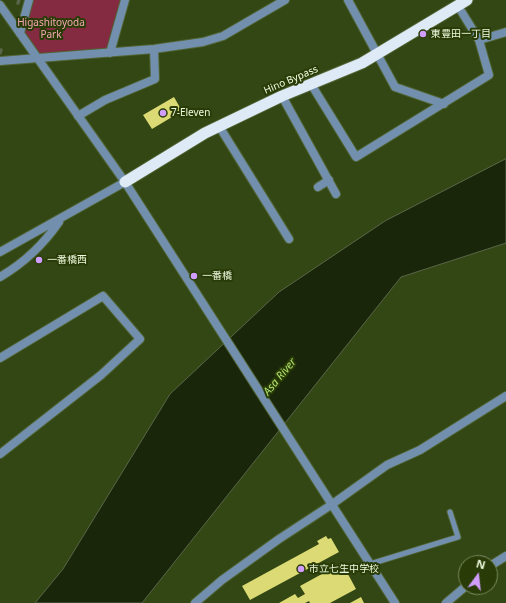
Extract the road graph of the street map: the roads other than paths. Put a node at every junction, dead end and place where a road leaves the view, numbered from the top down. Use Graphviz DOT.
graph roads {
  1 [pos="29,0"];
  2 [pos="125,0"];
  3 [pos="285,0"];
  4 [pos="348,0"];
  5 [pos="462,3"];
  6 [pos="0,5"];
  7 [pos="506,32"];
  8 [pos="20,33"];
  9 [pos="479,40"];
  10 [pos="154,49"];
  11 [pos="110,53"];
  12 [pos="378,54"];
  13 [pos="37,58"];
  14 [pos="0,61"];
  15 [pos="312,84"];
  16 [pos="282,96"];
  17 [pos="444,104"];
  18 [pos="78,116"];
  19 [pos="219,126"];
  20 [pos="329,180"];
  21 [pos="125,182"];
  22 [pos="318,187"];
  23 [pos="336,194"];
  24 [pos="60,220"];
  25 [pos="289,239"];
  26 [pos="0,252"];
  27 [pos="0,277"];
  28 [pos="0,358"];
  29 [pos="506,396"];
  30 [pos="0,454"];
  31 [pos="331,505"];
  32 [pos="450,512"];
  33 [pos="370,564"];
  34 [pos="458,593"];
  35 [pos="195,603"];
  36 [pos="395,603"];
  37 [pos="446,603"];
  1 -- 8 [label="street"];
  2 -- 11 [label="street"];
  3 -- 10 [label="street"];
  4 -- 12 [label="street"];
  5 -- 9 [label="street"];
  5 -- 12 [label="highway, Hino Bypass"];
  6 -- 8 [label="street"];
  7 -- 9 [label="street"];
  8 -- 13 [label="street"];
  9 -- 17 [label="street"];
  10 -- 11 [label="street"];
  10 -- 18 [label="street"];
  11 -- 13 [label="street"];
  12 -- 15 [label="highway, Hino Bypass"];
  12 -- 17 [label="street"];
  13 -- 14 [label="street"];
  13 -- 18 [label="street"];
  15 -- 16 [label="highway, Hino Bypass"];
  15 -- 17 [label="street"];
  16 -- 19 [label="highway, Hino Bypass"];
  16 -- 20 [label="street"];
  18 -- 21 [label="street"];
  19 -- 21 [label="highway, Hino Bypass"];
  19 -- 25 [label="street"];
  20 -- 22 [label="street"];
  20 -- 23 [label="street"];
  21 -- 24 [label="street"];
  21 -- 31 [label="street"];
  24 -- 26 [label="street"];
  24 -- 27 [label="street"];
  28 -- 30 [label="street"];
  29 -- 31 [label="street"];
  31 -- 33 [label="street"];
  31 -- 35 [label="street"];
  32 -- 33 [label="lane"];
  33 -- 36 [label="street"];
  34 -- 37 [label="street"];
}
